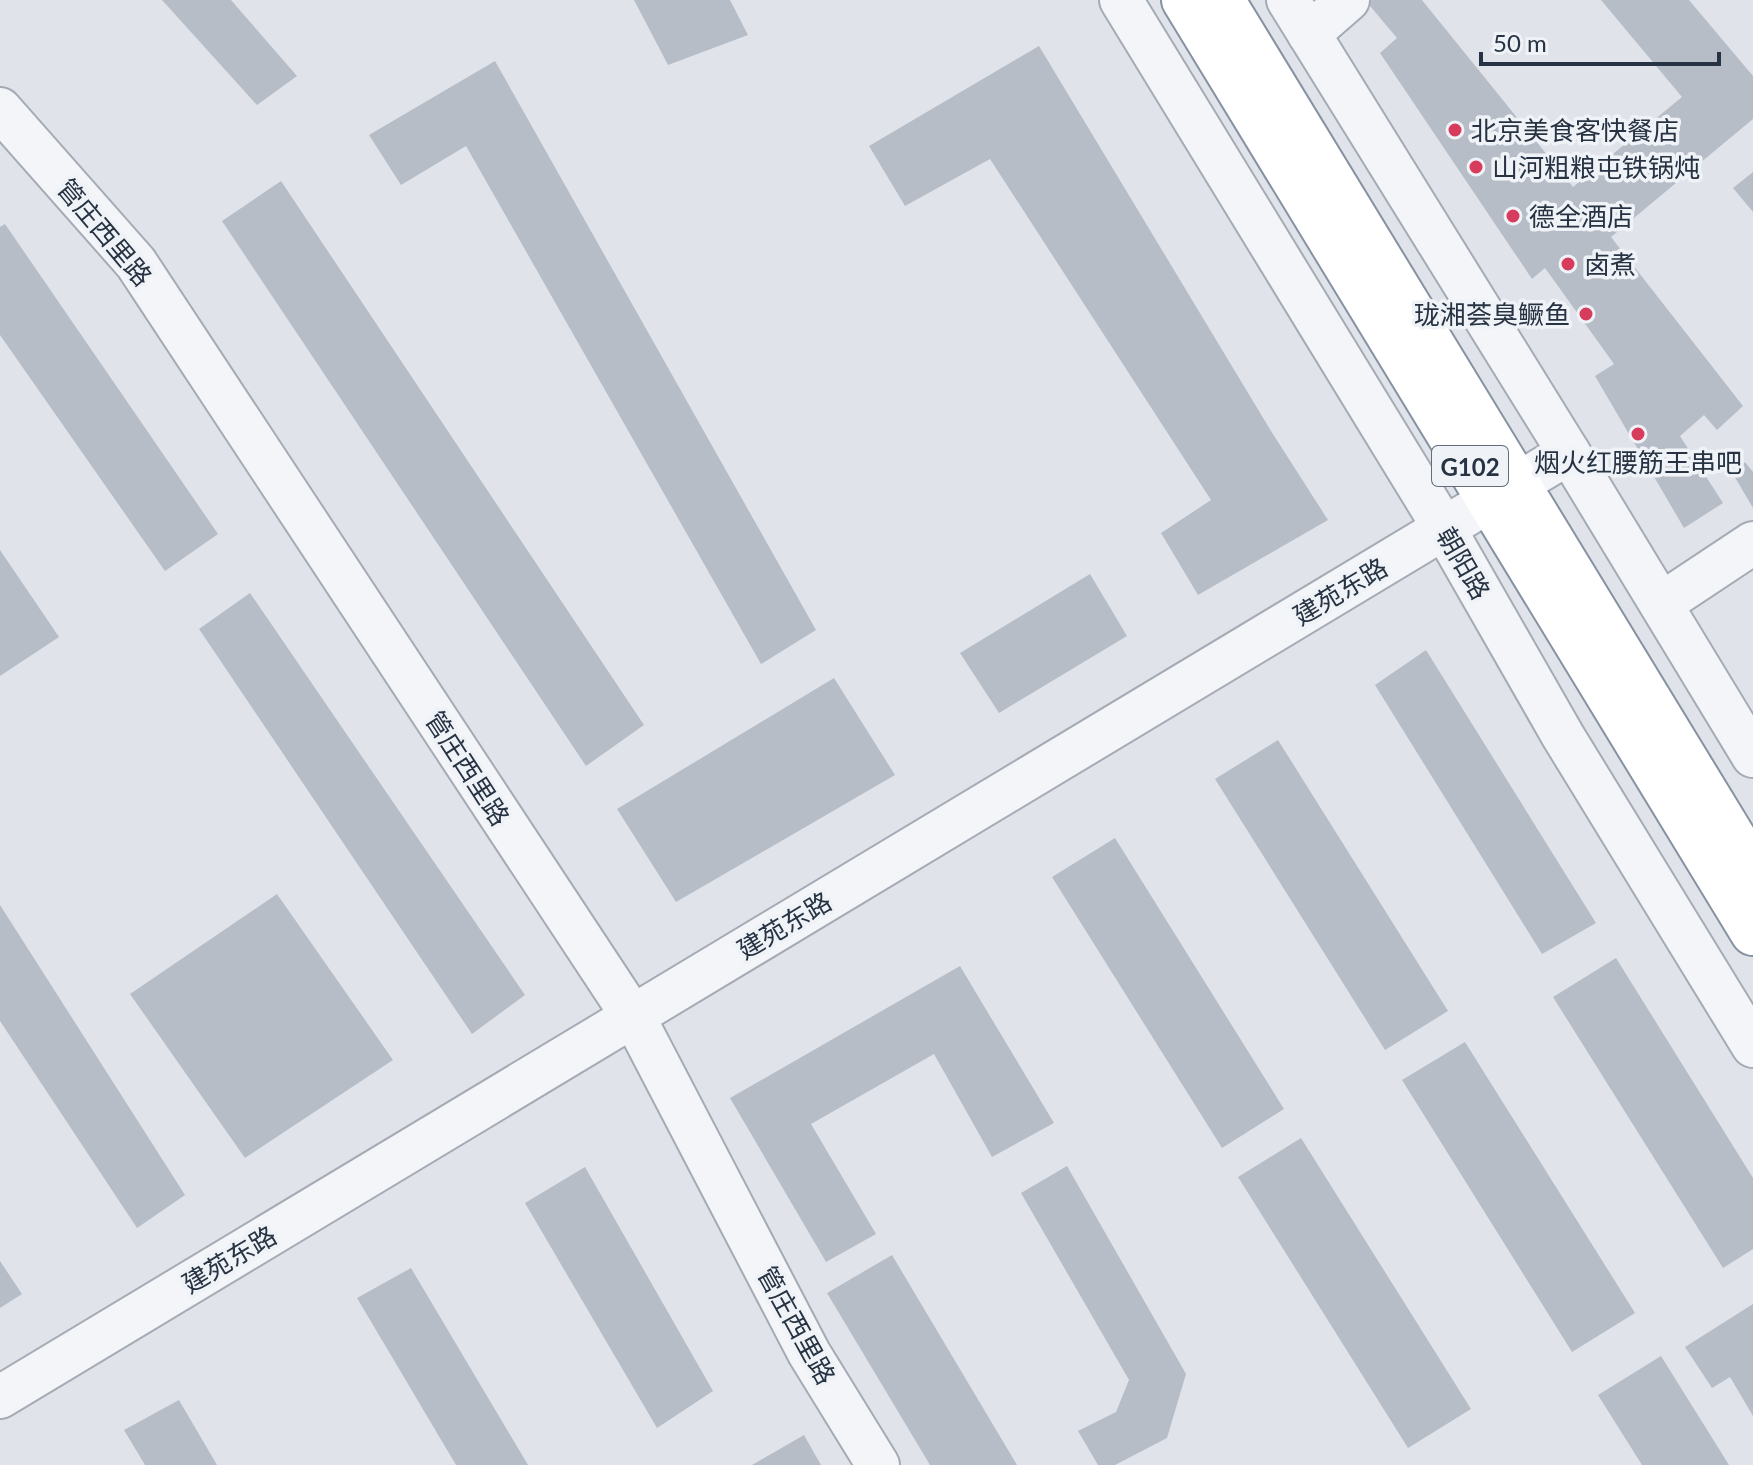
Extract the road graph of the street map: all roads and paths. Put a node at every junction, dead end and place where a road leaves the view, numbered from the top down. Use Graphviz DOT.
graph roads {
  1 [pos="1121,0"];
  2 [pos="1184,0"];
  3 [pos="1222,0"];
  4 [pos="1348,0"];
  5 [pos="1298,17"];
  6 [pos="0,109"];
  7 [pos="1569,453"];
  8 [pos="1504,491"];
  9 [pos="1444,528"];
  10 [pos="1753,543"];
  11 [pos="1661,604"];
  12 [pos="1753,756"];
  13 [pos="1753,870"];
  14 [pos="1753,933"];
  15 [pos="632,1016"];
  16 [pos="1753,1046"];
  17 [pos="0,1397"];
  18 [pos="878,1465"];
  1 -- 9 [label="street, 朝阳路"];
  2 -- 8 [label="highway, 朝阳路 / G102"];
  3 -- 8 [label="highway, 朝阳路 / G102"];
  4 -- 5 [label="street"];
  5 -- 7 [label="street"];
  6 -- 15 [label="street, 管庄西里路"];
  7 -- 8 [label="street, 建苑东路"];
  7 -- 11 [label="street"];
  8 -- 9 [label="street, 建苑东路"];
  8 -- 13 [label="highway, 朝阳路 / G102"];
  8 -- 14 [label="highway, 朝阳路 / G102"];
  9 -- 15 [label="street, 建苑东路"];
  9 -- 16 [label="street, 朝阳路"];
  10 -- 11 [label="street"];
  11 -- 12 [label="street"];
  15 -- 17 [label="street, 建苑东路"];
  15 -- 18 [label="street, 管庄西里路"];
}
